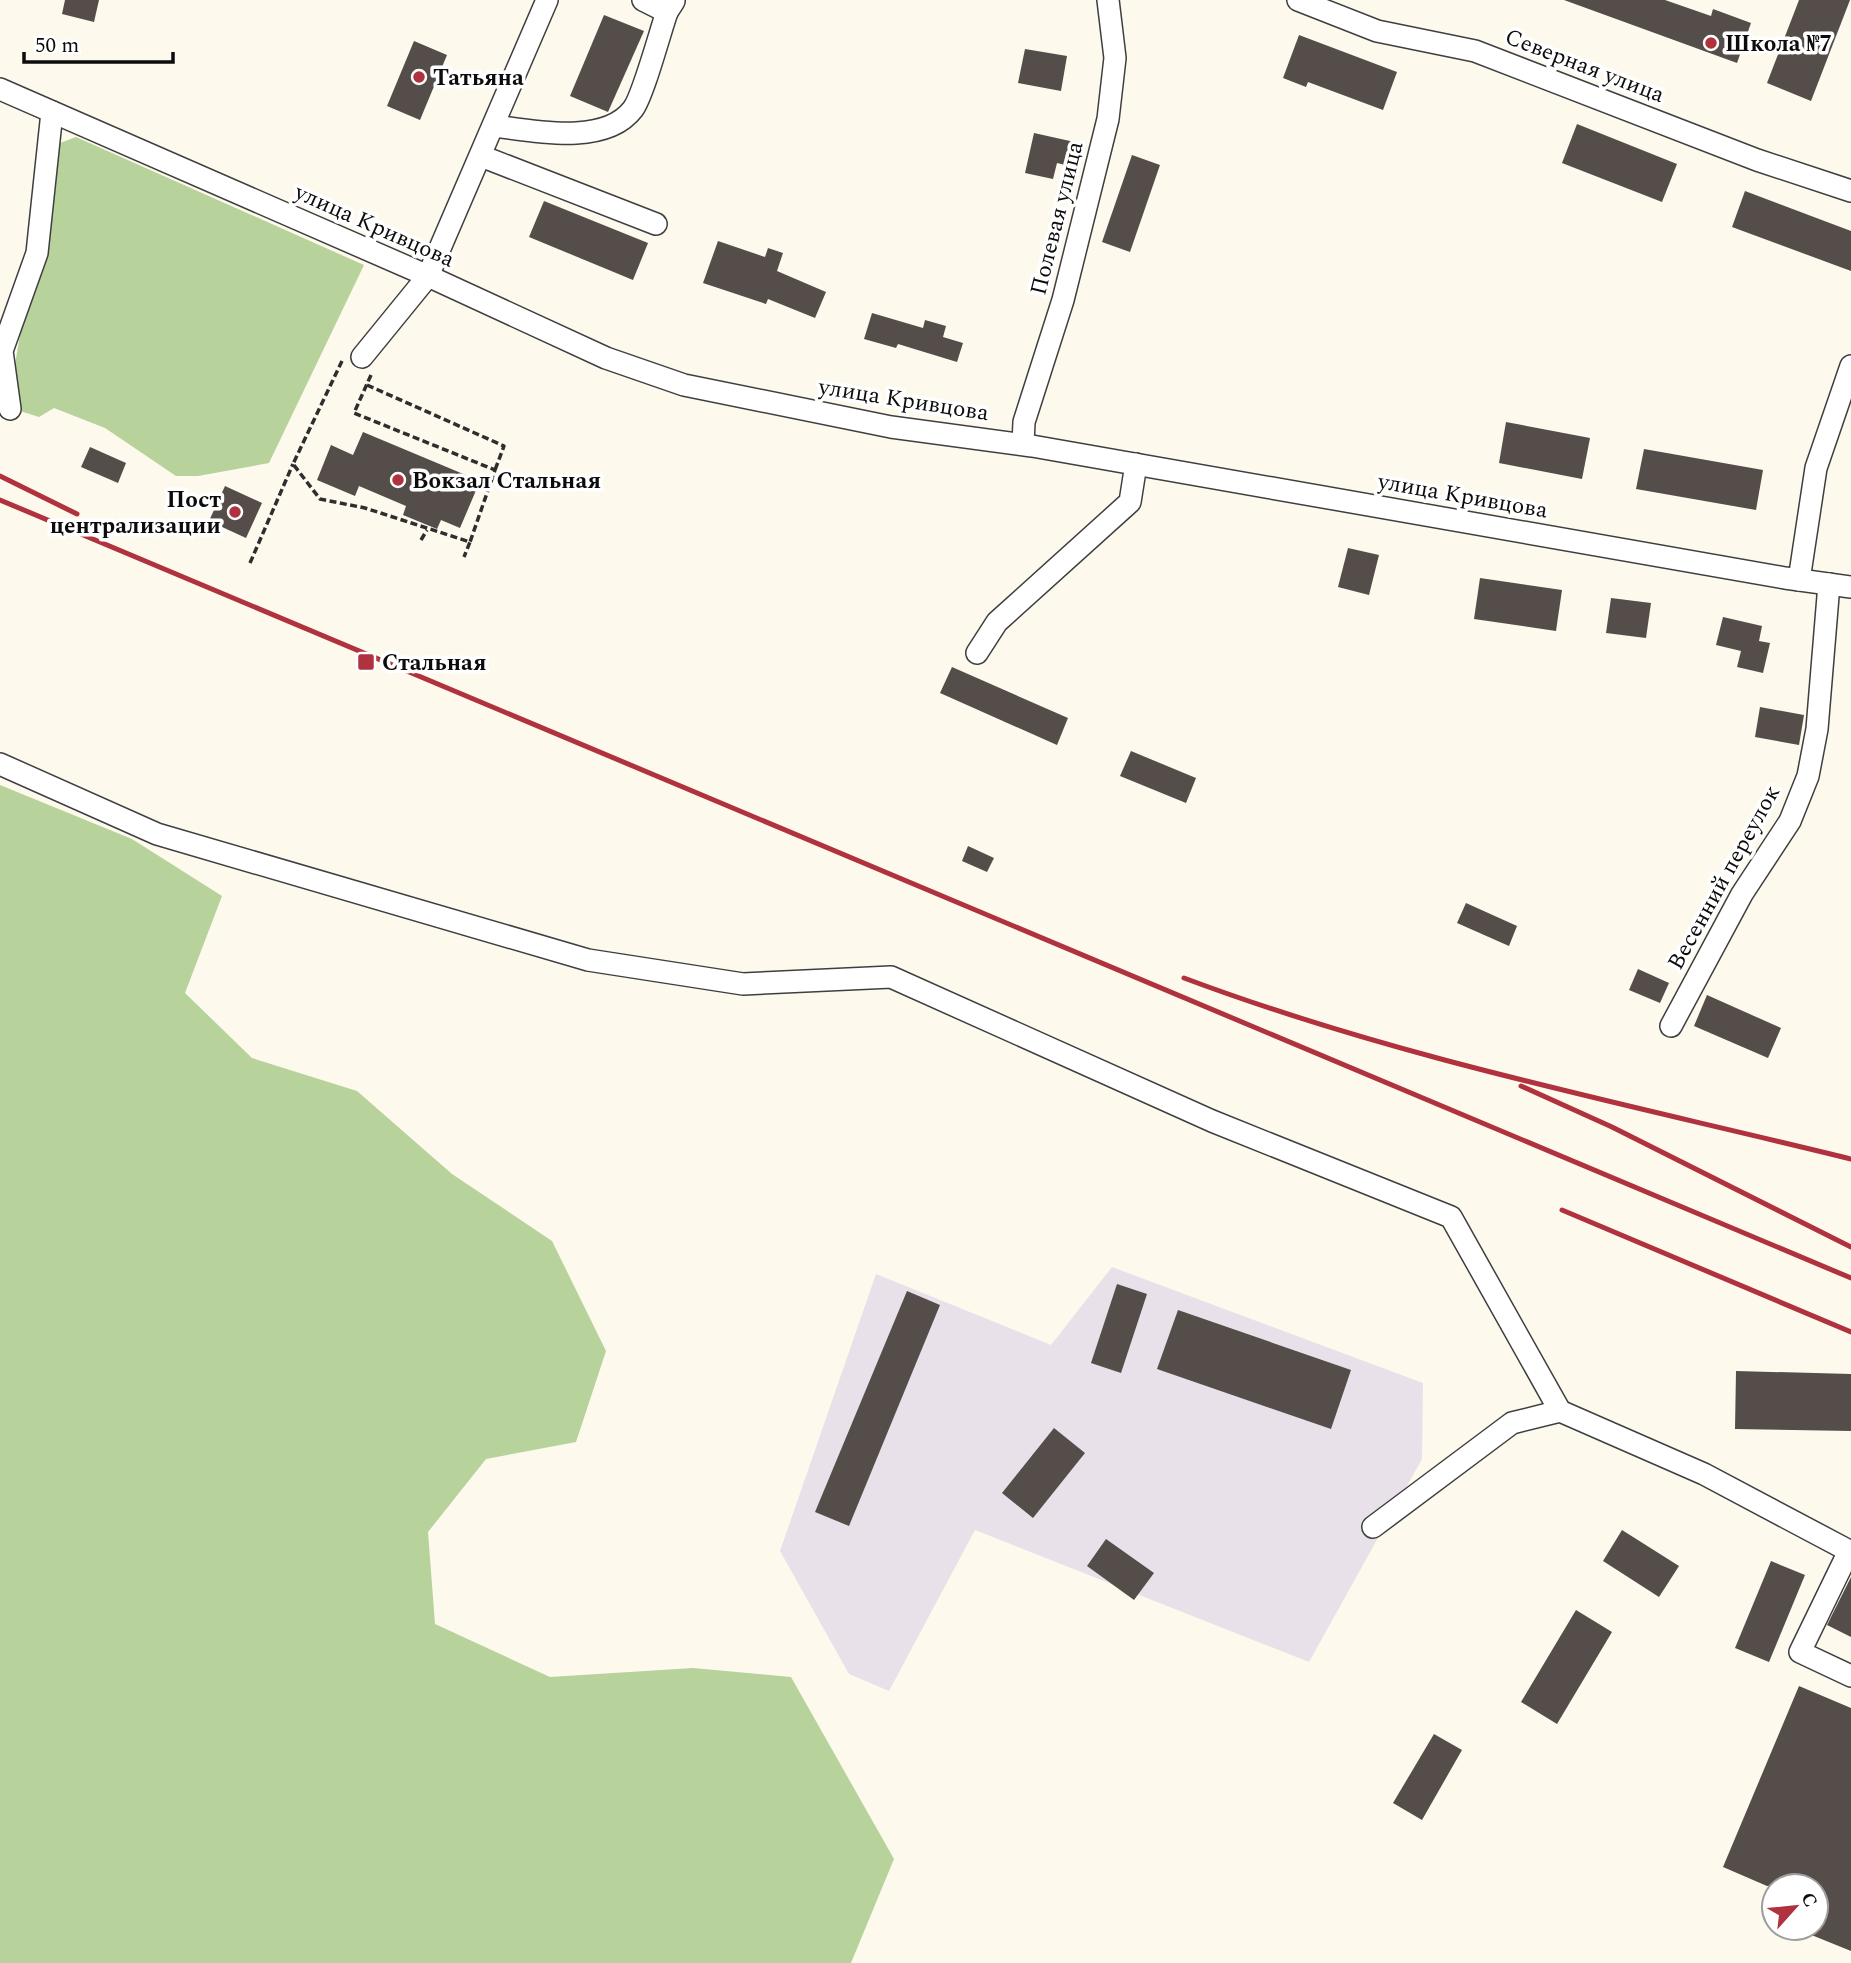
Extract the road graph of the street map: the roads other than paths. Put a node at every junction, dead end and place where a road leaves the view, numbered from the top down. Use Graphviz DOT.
graph roads {
  1 [pos="547,0"];
  2 [pos="643,0"];
  3 [pos="1108,0"];
  4 [pos="1298,0"];
  5 [pos="671,6"];
  6 [pos="0,89"];
  7 [pos="52,112"];
  8 [pos="495,126"];
  9 [pos="481,156"];
  10 [pos="1851,191"];
  11 [pos="656,224"];
  12 [pos="428,276"];
  13 [pos="358,363"];
  14 [pos="1851,366"];
  15 [pos="10,409"];
  16 [pos="1023,444"];
  17 [pos="1136,464"];
  18 [pos="1799,580"];
  19 [pos="1829,584"];
  20 [pos="1851,587"];
  21 [pos="977,653"];
  22 [pos="0,764"];
  23 [pos="1671,1026"];
  24 [pos="1560,1411"];
  25 [pos="1373,1527"];
  26 [pos="1850,1551"];
  27 [pos="1851,1676"];
  1 -- 8 [label="street"];
  2 -- 5 [label="street"];
  3 -- 16 [label="street, Полевая улица"];
  4 -- 10 [label="street, Северная улица"];
  5 -- 8 [label="street"];
  6 -- 7 [label="street, улица Кривцова"];
  7 -- 12 [label="street, улица Кривцова"];
  7 -- 15 [label="street"];
  8 -- 9 [label="street"];
  9 -- 11 [label="street"];
  9 -- 12 [label="street"];
  12 -- 13 [label="street"];
  12 -- 16 [label="street, улица Кривцова"];
  14 -- 18 [label="street"];
  16 -- 17 [label="street, улица Кривцова"];
  17 -- 18 [label="street, улица Кривцова"];
  17 -- 21 [label="street"];
  18 -- 19 [label="street, улица Кривцова"];
  19 -- 20 [label="street, улица Кривцова"];
  19 -- 23 [label="street, Весенний переулок"];
  22 -- 24 [label="street"];
  24 -- 25 [label="street"];
  24 -- 26 [label="street"];
  26 -- 27 [label="street"];
}
